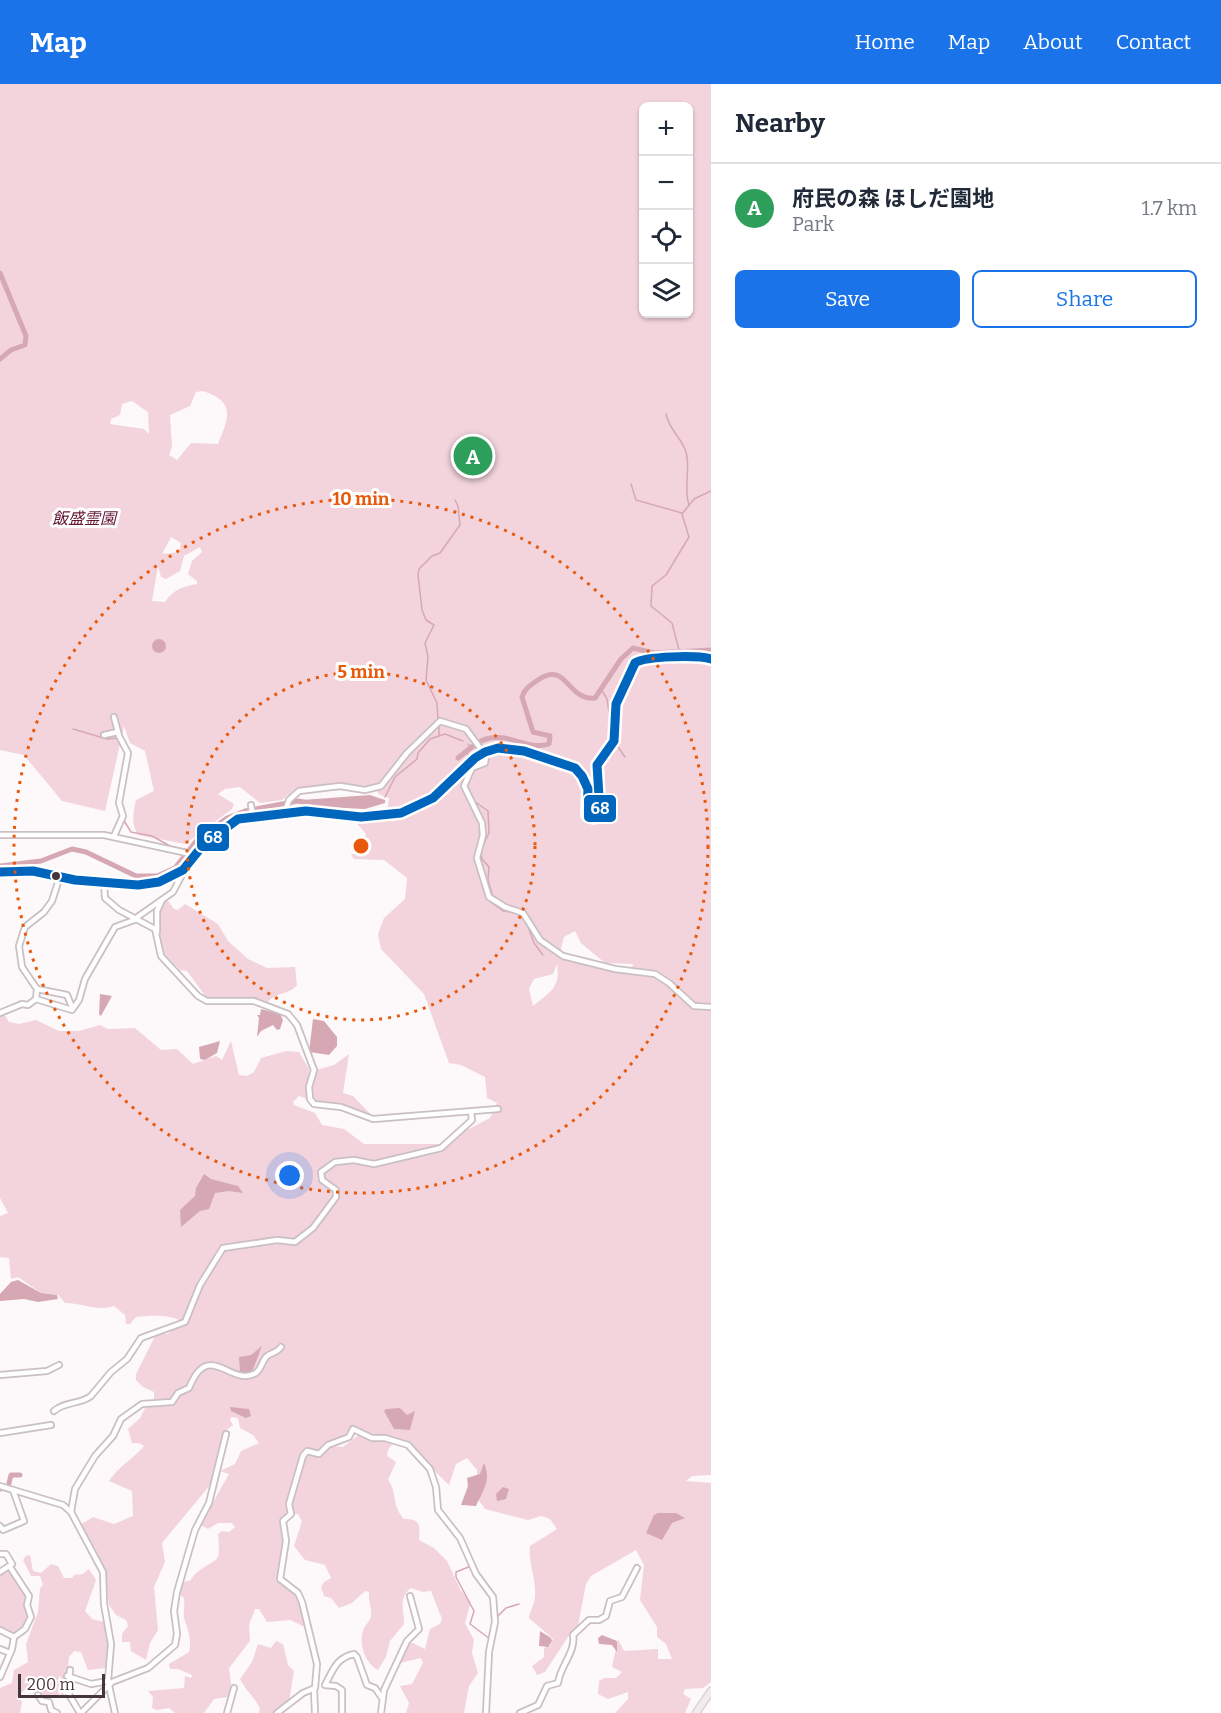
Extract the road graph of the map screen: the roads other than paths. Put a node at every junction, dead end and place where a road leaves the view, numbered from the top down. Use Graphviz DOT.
graph roads {
  1 [pos="665,649"];
  2 [pos="665,658"];
  3 [pos="711,659"];
  4 [pos="114,717"];
  5 [pos="118,732"];
  6 [pos="104,735"];
  7 [pos="483,750"];
  8 [pos="554,760"];
  9 [pos="570,766"];
  10 [pos="461,771"];
  11 [pos="251,805"];
  12 [pos="286,810"];
  13 [pos="386,815"];
  14 [pos="253,817"];
  15 [pos="0,835"];
  16 [pos="114,836"];
  17 [pos="197,854"];
  18 [pos="185,868"];
  19 [pos="0,872"];
  20 [pos="60,876"];
  21 [pos="104,882"];
  22 [pos="162,900"];
  23 [pos="136,919"];
  24 [pos="156,934"];
  25 [pos="37,989"];
  26 [pos="36,999"];
  27 [pos="72,1007"];
  28 [pos="711,1007"];
  29 [pos="0,1013"];
  30 [pos="498,1109"];
  31 [pos="471,1112"];
  32 [pos="281,1347"];
  33 [pos="59,1365"];
  34 [pos="0,1375"];
  35 [pos="54,1411"];
  36 [pos="51,1425"];
  37 [pos="0,1433"];
  38 [pos="226,1434"];
  39 [pos="0,1486"];
  40 [pos="13,1491"];
  41 [pos="71,1512"];
  42 [pos="0,1526"];
  43 [pos="0,1554"];
  44 [pos="10,1567"];
  45 [pos="637,1568"];
  46 [pos="0,1572"];
  47 [pos="410,1596"];
  48 [pos="0,1630"];
  49 [pos="14,1637"];
  50 [pos="0,1649"];
  51 [pos="10,1653"];
  52 [pos="70,1670"];
  53 [pos="68,1676"];
  54 [pos="0,1677"];
  55 [pos="108,1683"];
  56 [pos="234,1688"];
  57 [pos="314,1689"];
  58 [pos="711,1691"];
  59 [pos="38,1695"];
  60 [pos="382,1698"];
  61 [pos="381,1712"];
  62 [pos="57,1713"];
  63 [pos="79,1713"];
  64 [pos="115,1713"];
  65 [pos="227,1713"];
  66 [pos="277,1713"];
  67 [pos="315,1713"];
  68 [pos="342,1713"];
  69 [pos="374,1713"];
  70 [pos="486,1713"];
  71 [pos="520,1713"];
  72 [pos="696,1713"];
  1 -- 2 [label="street"];
  2 -- 3 [label="highway"];
  2 -- 9 [label="highway"];
  4 -- 5 [label="street"];
  5 -- 6 [label="street"];
  5 -- 16 [label="street"];
  7 -- 8 [label="highway"];
  7 -- 10 [label="highway"];
  7 -- 12 [label="street"];
  7 -- 28 [label="street"];
  11 -- 14 [label="street"];
  12 -- 13 [label="highway"];
  12 -- 14 [label="highway"];
  14 -- 17 [label="highway"];
  15 -- 16 [label="street"];
  16 -- 17 [label="street"];
  17 -- 18 [label="highway"];
  18 -- 21 [label="highway"];
  18 -- 22 [label="street"];
  19 -- 20 [label="highway"];
  20 -- 21 [label="highway"];
  20 -- 25 [label="street"];
  21 -- 23 [label="street"];
  22 -- 23 [label="street"];
  22 -- 24 [label="street"];
  23 -- 24 [label="street"];
  23 -- 27 [label="street"];
  24 -- 31 [label="street"];
  25 -- 26 [label="street"];
  25 -- 27 [label="street"];
  26 -- 27 [label="street"];
  26 -- 29 [label="street"];
  30 -- 31 [label="street"];
  31 -- 35 [label="street"];
  32 -- 41 [label="street"];
  33 -- 34 [label="street"];
  36 -- 37 [label="street"];
  38 -- 55 [label="street"];
  39 -- 40 [label="street"];
  40 -- 41 [label="street"];
  40 -- 42 [label="street"];
  41 -- 55 [label="street"];
  43 -- 44 [label="street"];
  44 -- 46 [label="street"];
  44 -- 49 [label="street"];
  45 -- 71 [label="street"];
  47 -- 60 [label="street"];
  48 -- 49 [label="street"];
  49 -- 51 [label="street"];
  50 -- 51 [label="street"];
  51 -- 54 [label="street"];
  52 -- 53 [label="street"];
  53 -- 55 [label="street"];
  53 -- 63 [label="street"];
  55 -- 63 [label="street"];
  55 -- 64 [label="street"];
  56 -- 65 [label="street"];
  57 -- 66 [label="street"];
  57 -- 67 [label="street"];
  57 -- 70 [label="street"];
  58 -- 72 [label="main road"];
  59 -- 62 [label="street"];
  60 -- 61 [label="street"];
  60 -- 68 [label="street"];
  61 -- 69 [label="street"];
}
